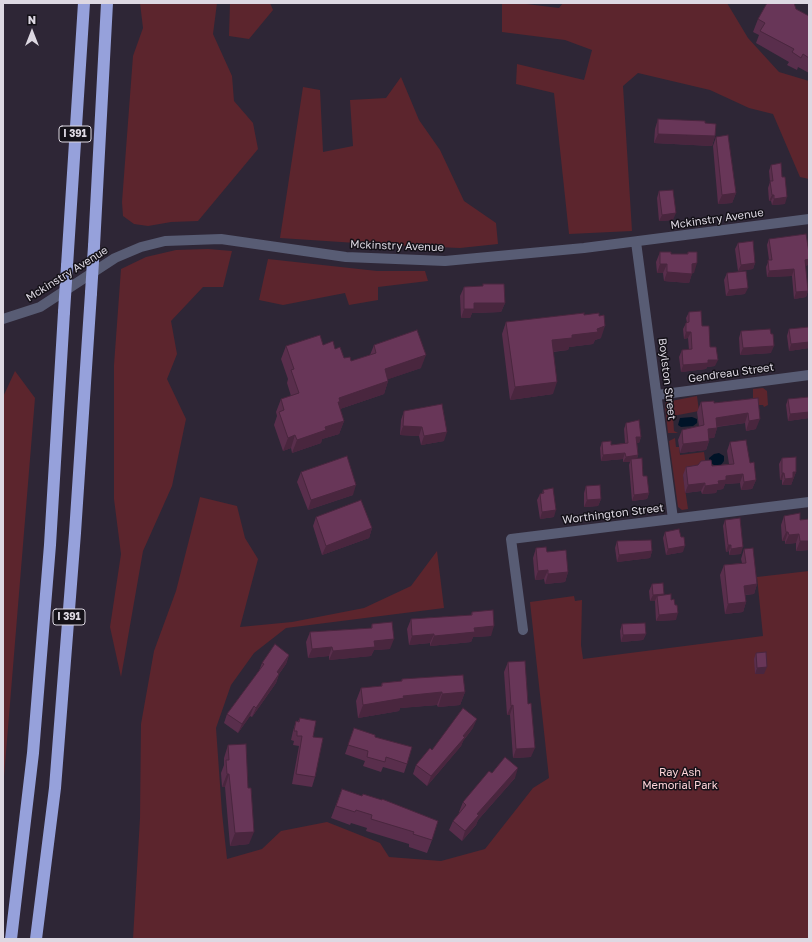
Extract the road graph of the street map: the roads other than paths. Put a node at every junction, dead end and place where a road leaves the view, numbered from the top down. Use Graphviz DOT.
graph roads {
  1 [pos="84,3"];
  2 [pos="107,3"];
  3 [pos="809,219"];
  4 [pos="636,242"];
  5 [pos="3,319"];
  6 [pos="809,375"];
  7 [pos="657,395"];
  8 [pos="809,502"];
  9 [pos="673,519"];
  10 [pos="523,630"];
  11 [pos="11,939"];
  12 [pos="36,939"];
  1 -- 11 [label="highway, I 391, bridge"];
  2 -- 12 [label="highway, I 391, bridge"];
  3 -- 4 [label="street, Mckinstry Avenue"];
  4 -- 5 [label="street, Mckinstry Avenue"];
  4 -- 7 [label="street, Boylston Street"];
  6 -- 7 [label="street, Gendreau Street"];
  7 -- 9 [label="street, Boylston Street"];
  8 -- 9 [label="street, Worthington Street"];
  9 -- 10 [label="street, Worthington Street"];
}
